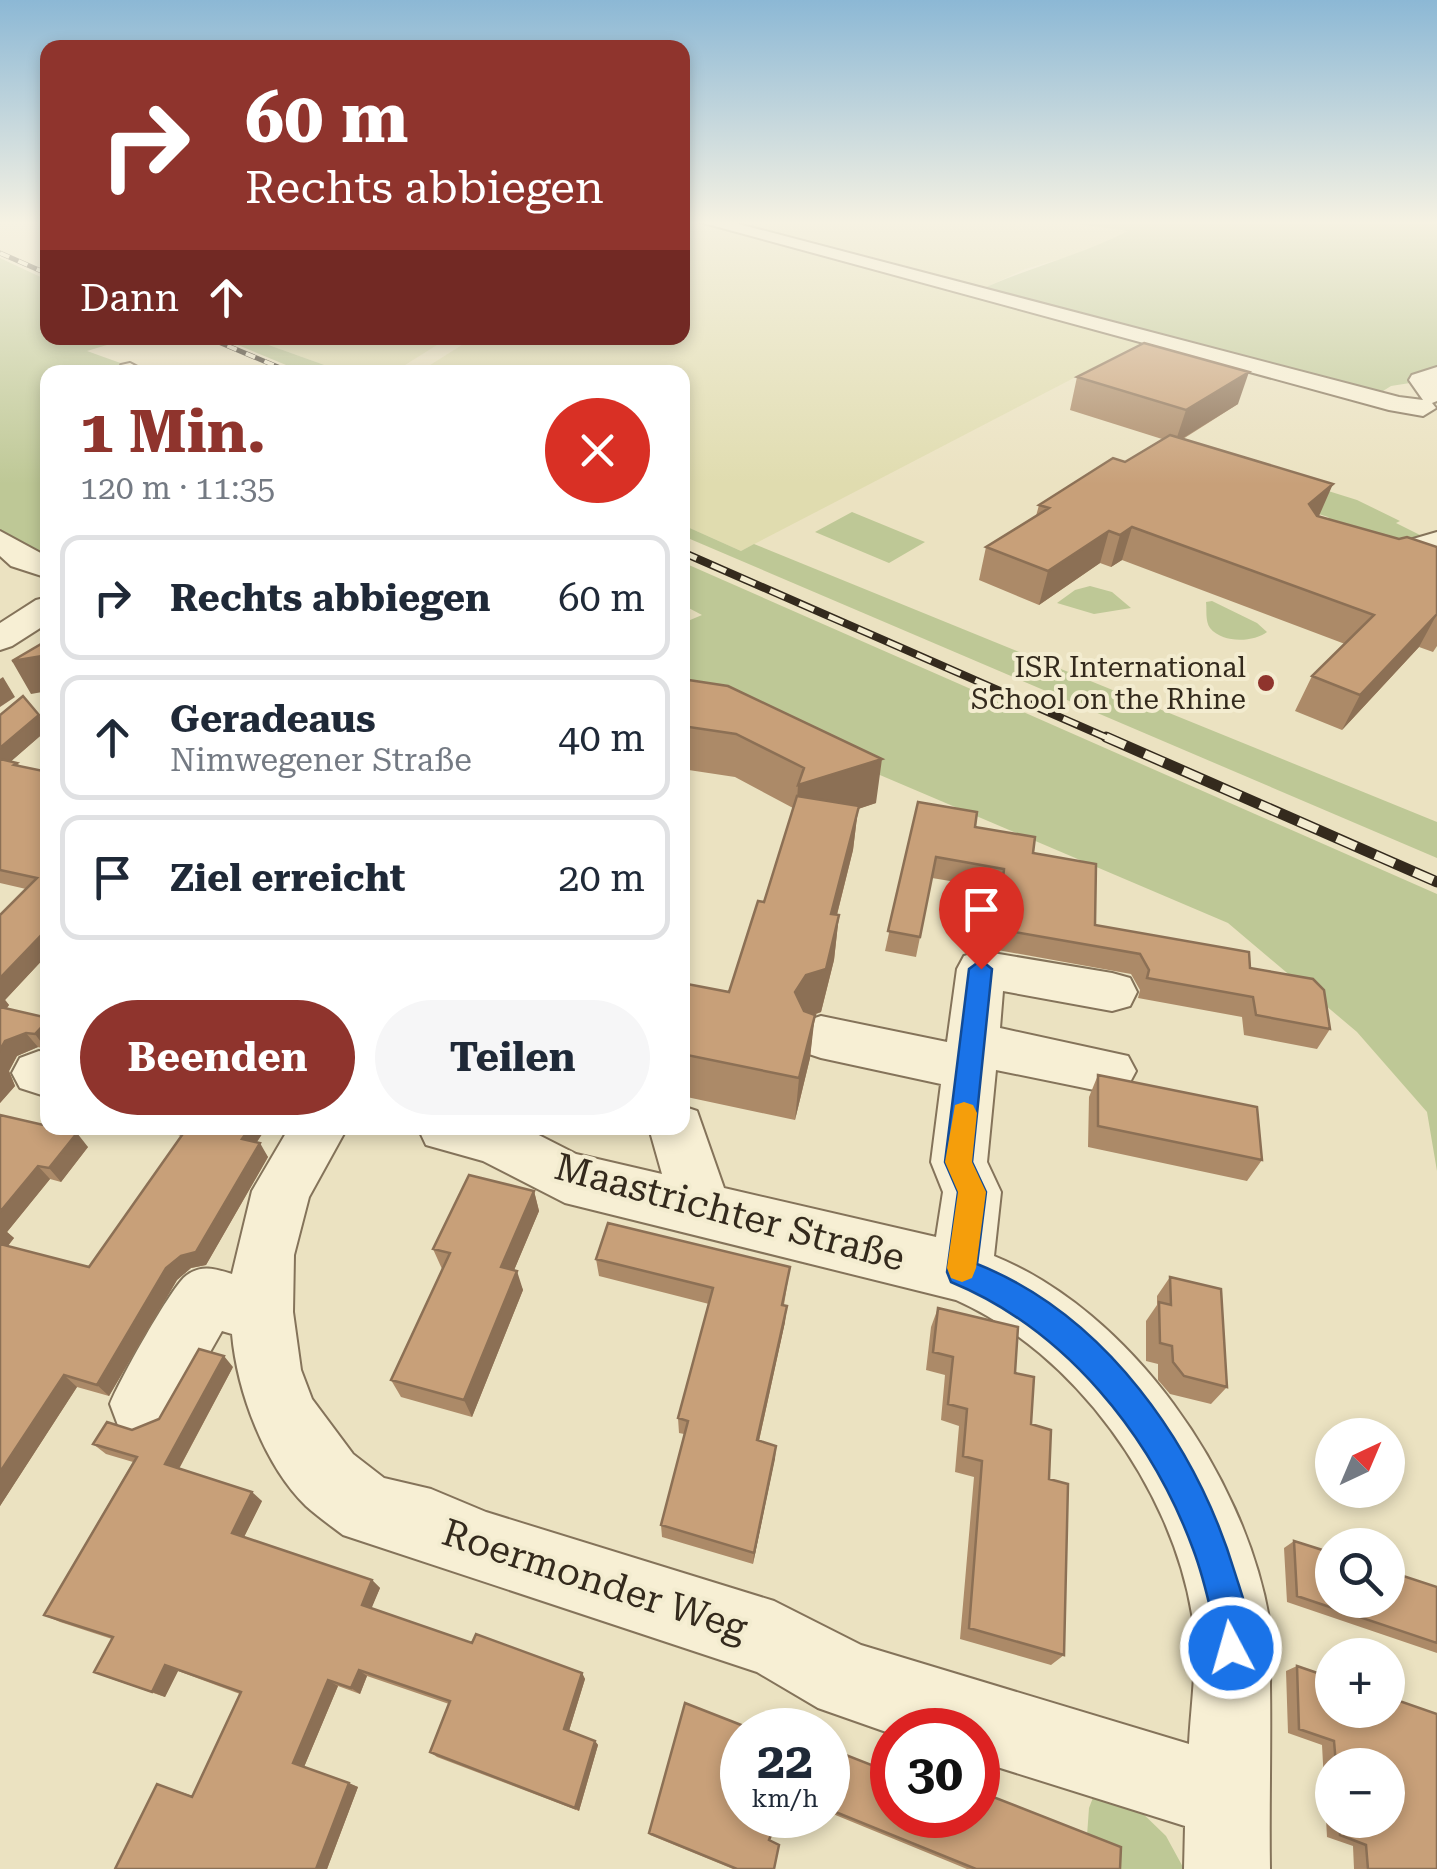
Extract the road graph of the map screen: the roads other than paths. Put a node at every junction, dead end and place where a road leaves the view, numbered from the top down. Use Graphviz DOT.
graph roads {
  1 [pos="1037,309"];
  2 [pos="1433,397"];
  3 [pos="1338,536"];
  4 [pos="0,540"];
  5 [pos="1415,555"];
  6 [pos="40,565"];
  7 [pos="40,613"];
  8 [pos="0,638"];
  9 [pos="1112,992"];
  10 [pos="821,1037"];
  11 [pos="971,1056"];
  12 [pos="1109,1071"];
  13 [pos="315,1135"];
  14 [pos="680,1135"];
  15 [pos="524,1138"];
  16 [pos="701,1209"];
  17 [pos="961,1272"];
  18 [pos="262,1312"];
  19 [pos="144,1404"];
  20 [pos="1226,1797"];
  21 [pos="1227,1869"];
  1 -- 2 [label="street"];
  3 -- 5 [label="street"];
  4 -- 6 [label="street"];
  7 -- 8 [label="street"];
  9 -- 11 [label="street"];
  10 -- 11 [label="street"];
  11 -- 12 [label="street"];
  11 -- 17 [label="street"];
  13 -- 18 [label="street, Roermonder Weg"];
  14 -- 16 [label="street"];
  15 -- 16 [label="street, Maastrichter Straße"];
  16 -- 17 [label="street, Maastrichter Straße"];
  17 -- 20 [label="street, Maastrichter Straße"];
  18 -- 19 [label="street"];
  18 -- 20 [label="street, Roermonder Weg"];
  20 -- 21 [label="street, Maastrichter Straße"];
}
